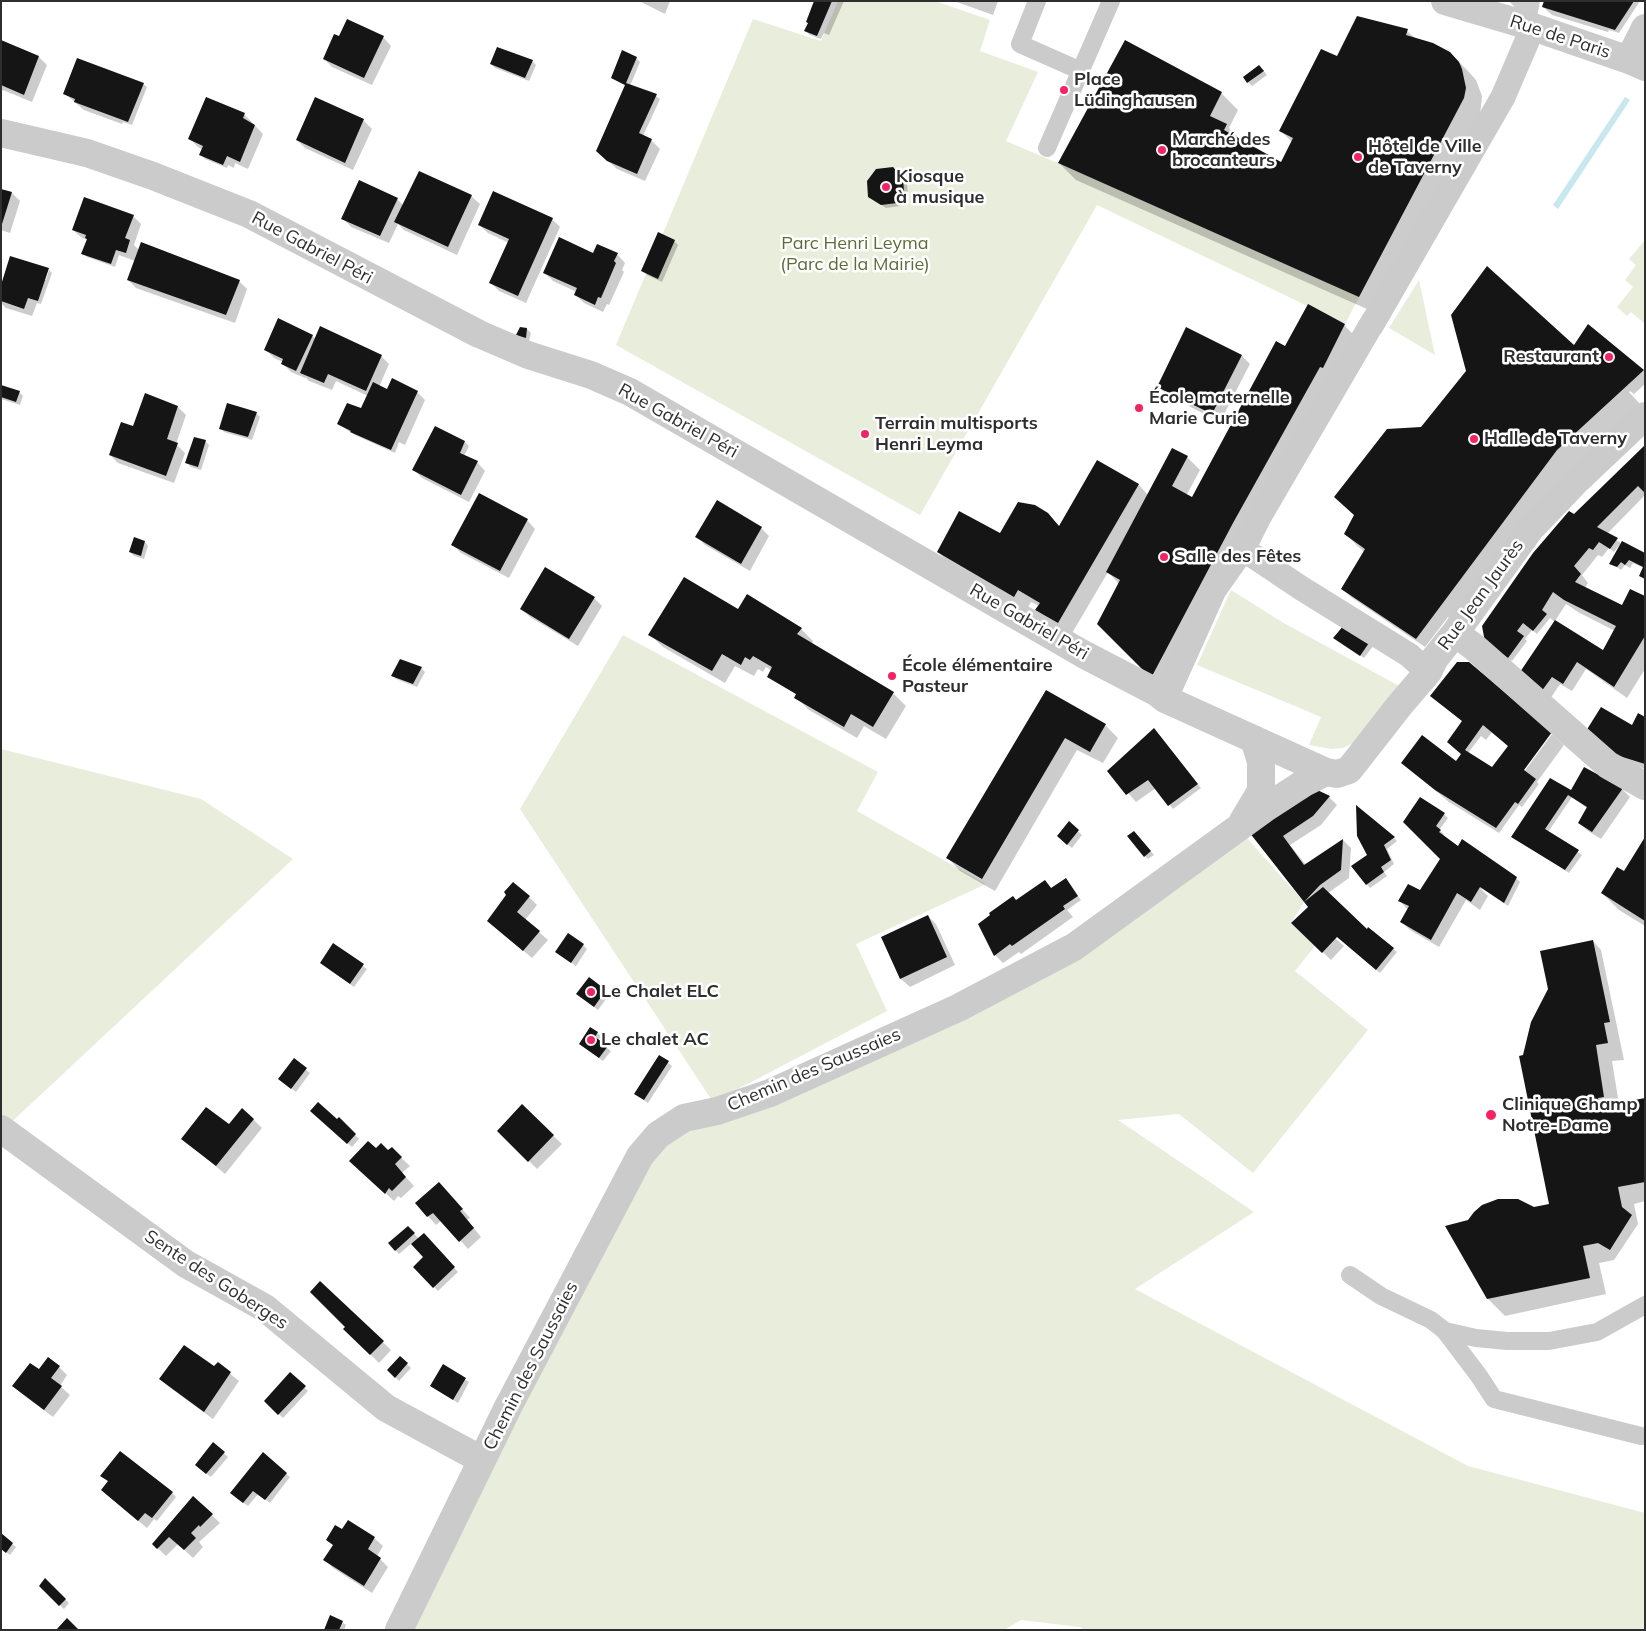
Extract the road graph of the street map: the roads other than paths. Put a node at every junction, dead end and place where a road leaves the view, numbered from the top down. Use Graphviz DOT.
graph roads {
  1 [pos="1037,1"];
  2 [pos="1111,1"];
  3 [pos="1445,1"];
  4 [pos="1533,27"];
  5 [pos="1645,28"];
  6 [pos="1637,64"];
  7 [pos="1082,71"];
  8 [pos="1,133"];
  9 [pos="1047,148"];
  10 [pos="1645,416"];
  11 [pos="1243,549"];
  12 [pos="1455,633"];
  13 [pos="1428,672"];
  14 [pos="1165,698"];
  15 [pos="1254,739"];
  16 [pos="1326,772"];
  17 [pos="1645,786"];
  18 [pos="1238,828"];
  19 [pos="1,1129"];
  20 [pos="1350,1275"];
  21 [pos="1645,1305"];
  22 [pos="1445,1332"];
  23 [pos="1641,1436"];
  24 [pos="482,1460"];
  25 [pos="399,1630"];
  1 -- 7 [label="lane"];
  2 -- 7 [label="lane"];
  3 -- 4 [label="street, Rue de Paris"];
  4 -- 6 [label="street, Rue de Paris"];
  4 -- 11 [label="street"];
  5 -- 6 [label="street"];
  7 -- 9 [label="lane"];
  8 -- 14 [label="street, Rue Gabriel Péri"];
  10 -- 12 [label="street, Rue Jean Jaurès"];
  11 -- 13 [label="street"];
  11 -- 14 [label="street"];
  12 -- 13 [label="street, Rue Jean Jaurès"];
  12 -- 17 [label="street"];
  13 -- 16 [label="street, Rue Jean Jaurès"];
  14 -- 15 [label="street, Rue Gabriel Péri"];
  15 -- 16 [label="street, Rue Gabriel Péri"];
  15 -- 18 [label="street, Chemin des Saussaies"];
  16 -- 18 [label="street, Chemin des Saussaies"];
  18 -- 24 [label="street, Chemin des Saussaies"];
  19 -- 24 [label="street, Sente des Goberges"];
  20 -- 22 [label="lane"];
  21 -- 22 [label="lane"];
  22 -- 23 [label="lane"];
  24 -- 25 [label="street, Chemin des Saussaies"];
}
